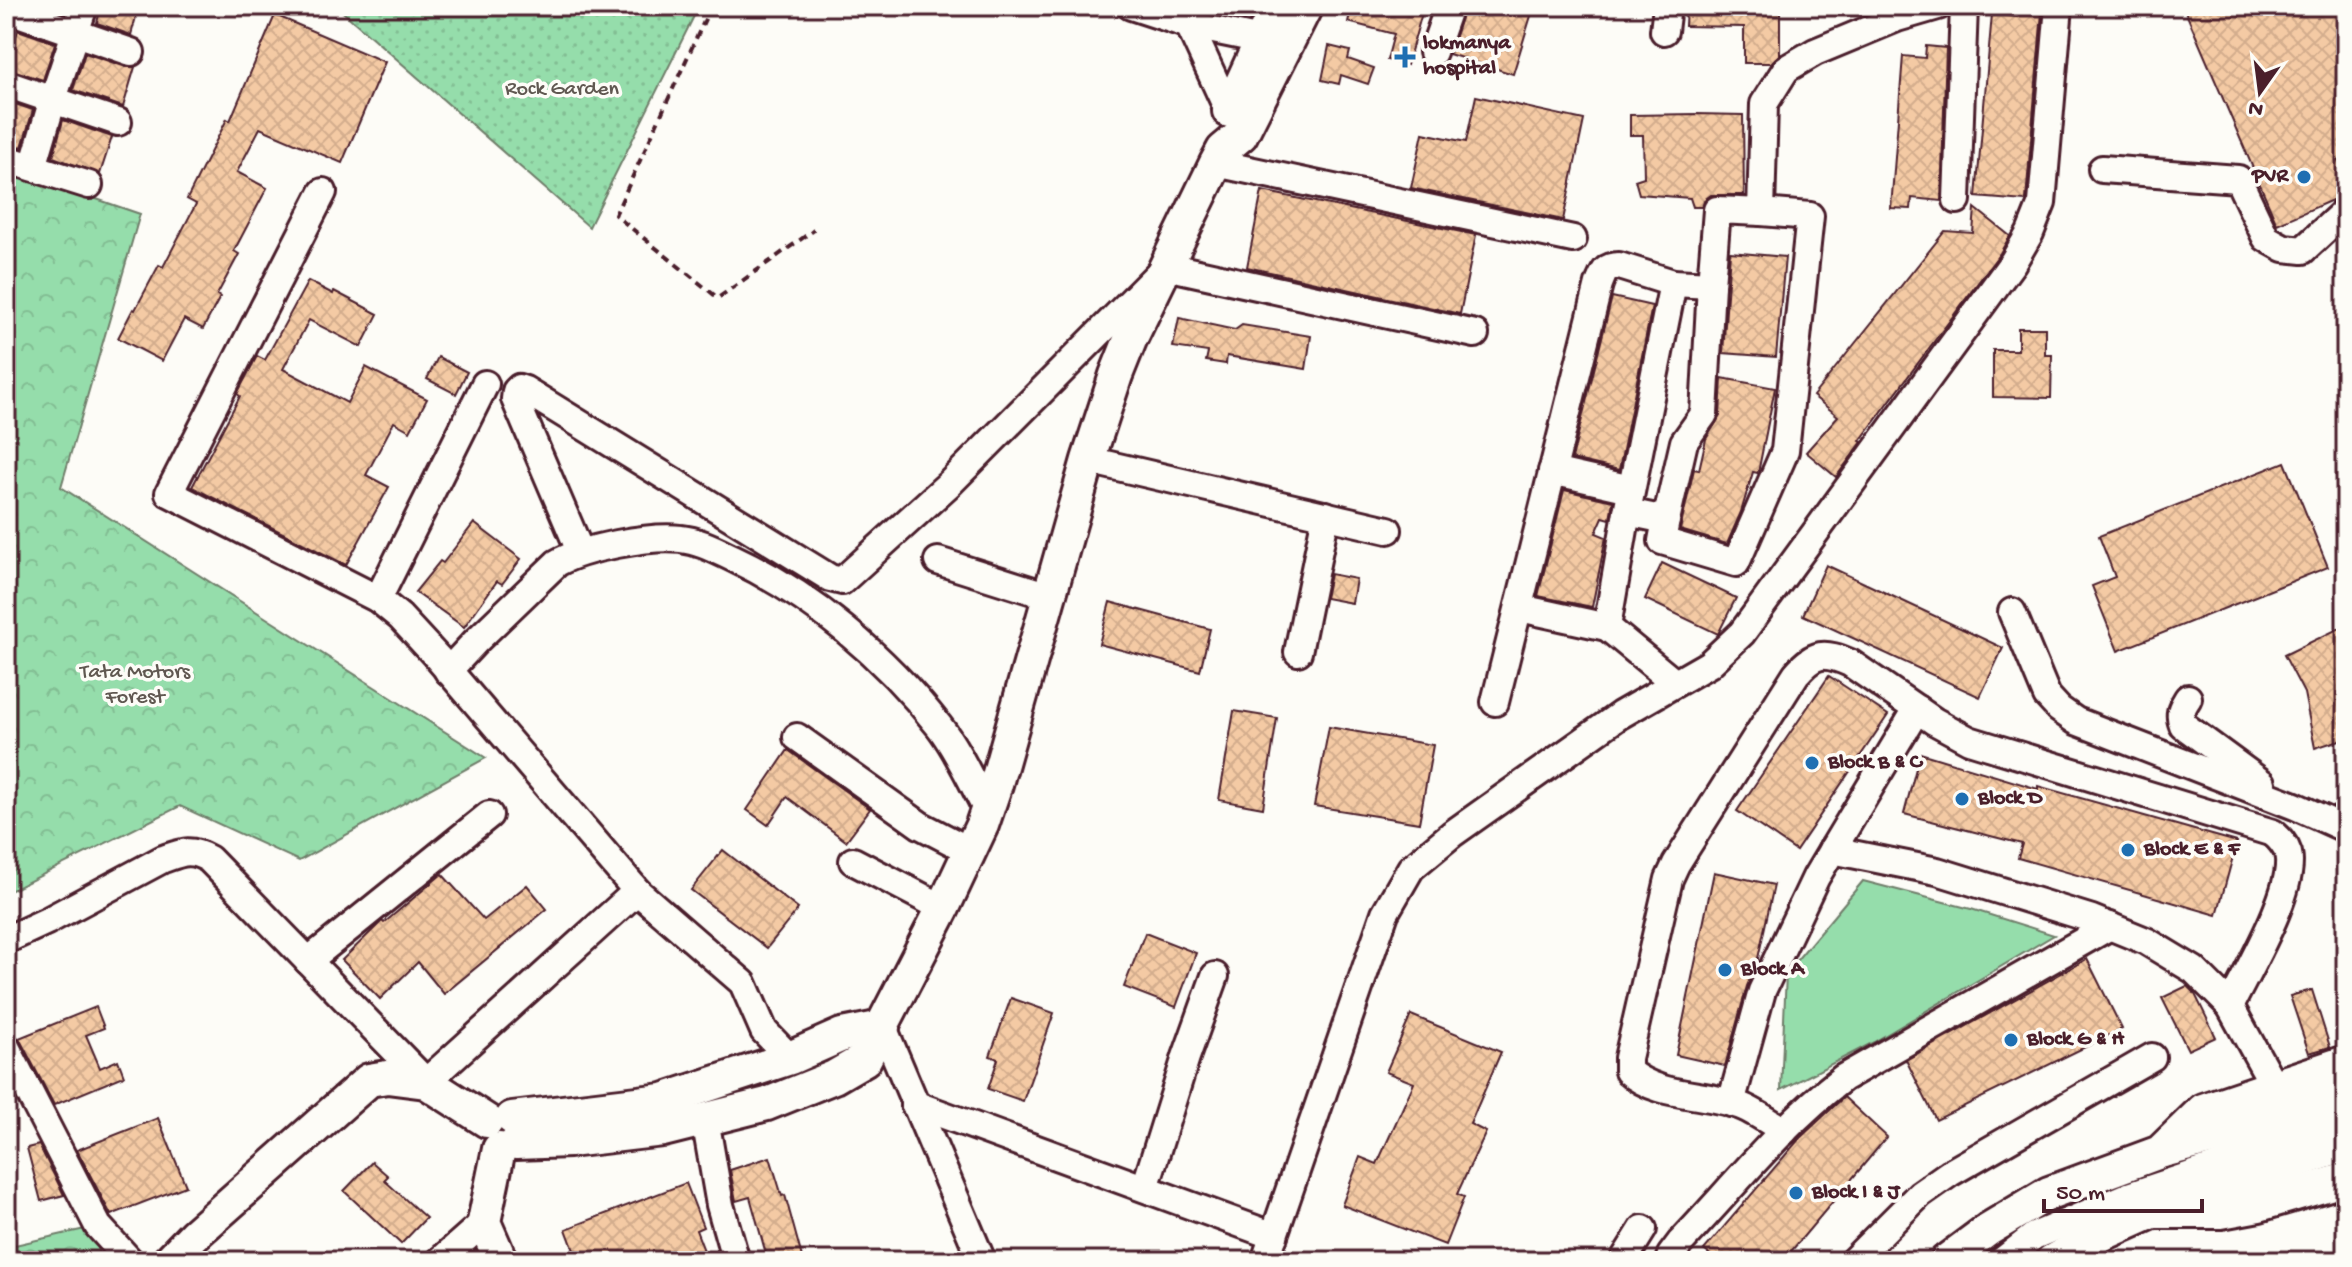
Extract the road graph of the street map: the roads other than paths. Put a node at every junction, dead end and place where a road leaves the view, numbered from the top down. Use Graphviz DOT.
graph roads {
  1 [pos="7,6"];
  2 [pos="84,6"];
  3 [pos="1131,6"];
  4 [pos="1277,6"];
  5 [pos="1306,6"];
  6 [pos="1449,6"];
  7 [pos="1938,6"];
  8 [pos="1964,6"];
  9 [pos="2059,6"];
  10 [pos="1898,12"];
  11 [pos="1189,25"];
  12 [pos="75,32"];
  13 [pos="1272,45"];
  14 [pos="131,52"];
  15 [pos="1433,52"];
  16 [pos="6,84"];
  17 [pos="53,99"];
  18 [pos="1238,116"];
  19 [pos="118,122"];
  20 [pos="1220,156"];
  21 [pos="6,159"];
  22 [pos="33,167"];
  23 [pos="2102,169"];
  24 [pos="89,185"];
  25 [pos="323,192"];
  26 [pos="1957,200"];
  27 [pos="2346,210"];
  28 [pos="1761,212"];
  29 [pos="1573,239"];
  30 [pos="1166,266"];
  31 [pos="1673,283"];
  32 [pos="1711,285"];
  33 [pos="1475,334"];
  34 [pos="485,384"];
  35 [pos="1088,460"];
  36 [pos="1552,471"];
  37 [pos="1629,500"];
  38 [pos="1326,515"];
  39 [pos="1666,520"];
  40 [pos="1388,530"];
  41 [pos="580,551"];
  42 [pos="938,561"];
  43 [pos="1049,596"];
  44 [pos="378,599"];
  45 [pos="1520,608"];
  46 [pos="2012,612"];
  47 [pos="1607,627"];
  48 [pos="1298,652"];
  49 [pos="448,671"];
  50 [pos="1675,683"];
  51 [pos="2188,698"];
  52 [pos="1495,702"];
  53 [pos="1917,709"];
  54 [pos="797,737"];
  55 [pos="2295,806"];
  56 [pos="987,810"];
  57 [pos="489,815"];
  58 [pos="2346,829"];
  59 [pos="1832,850"];
  60 [pos="970,851"];
  61 [pos="853,861"];
  62 [pos="637,891"];
  63 [pos="943,908"];
  64 [pos="2110,926"];
  65 [pos="6,940"];
  66 [pos="308,961"];
  67 [pos="1215,976"];
  68 [pos="2230,1006"];
  69 [pos="883,1027"];
  70 [pos="6,1047"];
  71 [pos="2152,1057"];
  72 [pos="790,1058"];
  73 [pos="2346,1062"];
  74 [pos="387,1077"];
  75 [pos="426,1082"];
  76 [pos="2274,1086"];
  77 [pos="2346,1095"];
  78 [pos="1731,1103"];
  79 [pos="914,1104"];
  80 [pos="705,1119"];
  81 [pos="2346,1123"];
  82 [pos="1784,1131"];
  83 [pos="504,1133"];
  84 [pos="2346,1145"];
  85 [pos="2160,1152"];
  86 [pos="2222,1162"];
  87 [pos="2346,1179"];
  88 [pos="1145,1188"];
  89 [pos="2153,1212"];
  90 [pos="484,1222"];
  91 [pos="1643,1229"];
  92 [pos="1274,1236"];
  93 [pos="130,1261"];
  94 [pos="169,1261"];
  95 [pos="194,1261"];
  96 [pos="440,1261"];
  97 [pos="501,1261"];
  98 [pos="736,1261"];
  99 [pos="982,1261"];
  100 [pos="1265,1261"];
  101 [pos="1623,1261"];
  102 [pos="1669,1261"];
  103 [pos="1853,1261"];
  104 [pos="1946,1261"];
  105 [pos="2002,1261"];
  106 [pos="2052,1261"];
  1 -- 12 [label="street"];
  2 -- 12 [label="street"];
  3 -- 11 [label="street"];
  4 -- 13 [label="main road"];
  5 -- 13 [label="main road"];
  6 -- 15 [label="street"];
  7 -- 10 [label="street"];
  8 -- 26 [label="street"];
  9 -- 50 [label="street"];
  10 -- 28 [label="street"];
  11 -- 13 [label="street"];
  11 -- 18 [label="street"];
  12 -- 14 [label="street"];
  12 -- 17 [label="street"];
  13 -- 18 [label="main road"];
  16 -- 17 [label="street"];
  17 -- 19 [label="street"];
  17 -- 22 [label="street"];
  18 -- 20 [label="main road"];
  20 -- 29 [label="street"];
  20 -- 30 [label="main road"];
  21 -- 22 [label="street"];
  22 -- 24 [label="street"];
  23 -- 27 [label="street"];
  25 -- 44 [label="street"];
  28 -- 32 [label="street"];
  28 -- 39 [label="street"];
  30 -- 33 [label="street"];
  30 -- 35 [label="main road"];
  30 -- 41 [label="street"];
  31 -- 32 [label="street"];
  31 -- 36 [label="street"];
  31 -- 37 [label="street"];
  32 -- 39 [label="street"];
  34 -- 44 [label="street"];
  35 -- 38 [label="street"];
  35 -- 43 [label="main road"];
  36 -- 37 [label="street"];
  36 -- 45 [label="street"];
  37 -- 39 [label="street"];
  37 -- 47 [label="street"];
  38 -- 40 [label="street"];
  38 -- 48 [label="street"];
  41 -- 49 [label="street"];
  41 -- 56 [label="street"];
  42 -- 43 [label="street"];
  43 -- 56 [label="main road"];
  44 -- 49 [label="street"];
  45 -- 47 [label="street"];
  45 -- 52 [label="street"];
  46 -- 55 [label="street"];
  47 -- 50 [label="street"];
  49 -- 62 [label="street"];
  50 -- 92 [label="street"];
  51 -- 55 [label="street"];
  53 -- 59 [label="street"];
  53 -- 68 [label="street"];
  53 -- 78 [label="street"];
  54 -- 60 [label="street"];
  55 -- 58 [label="street"];
  56 -- 60 [label="main road"];
  57 -- 66 [label="street"];
  59 -- 64 [label="street"];
  59 -- 78 [label="street"];
  60 -- 63 [label="main road"];
  61 -- 63 [label="street"];
  62 -- 72 [label="street"];
  62 -- 75 [label="street"];
  63 -- 69 [label="main road"];
  64 -- 68 [label="street"];
  64 -- 82 [label="street"];
  65 -- 66 [label="street"];
  66 -- 75 [label="street"];
  67 -- 88 [label="street"];
  68 -- 76 [label="street"];
  69 -- 72 [label="main road"];
  69 -- 79 [label="street"];
  69 -- 80 [label="main road"];
  70 -- 93 [label="street"];
  71 -- 103 [label="street"];
  72 -- 83 [label="main road"];
  73 -- 76 [label="main road"];
  74 -- 75 [label="main road"];
  74 -- 94 [label="main road"];
  74 -- 95 [label="main road"];
  75 -- 83 [label="main road"];
  76 -- 85 [label="main road"];
  77 -- 86 [label="main road"];
  78 -- 82 [label="street"];
  79 -- 88 [label="street"];
  79 -- 99 [label="street"];
  80 -- 83 [label="main road"];
  80 -- 98 [label="street"];
  81 -- 86 [label="street"];
  82 -- 102 [label="street"];
  83 -- 90 [label="main road"];
  84 -- 86 [label="main road"];
  85 -- 86 [label="main road"];
  85 -- 104 [label="main road"];
  86 -- 89 [label="main road"];
  86 -- 105 [label="street"];
  87 -- 89 [label="main road"];
  88 -- 92 [label="street"];
  89 -- 106 [label="main road"];
  90 -- 96 [label="street"];
  90 -- 97 [label="main road"];
  91 -- 101 [label="street"];
  92 -- 100 [label="street"];
}
